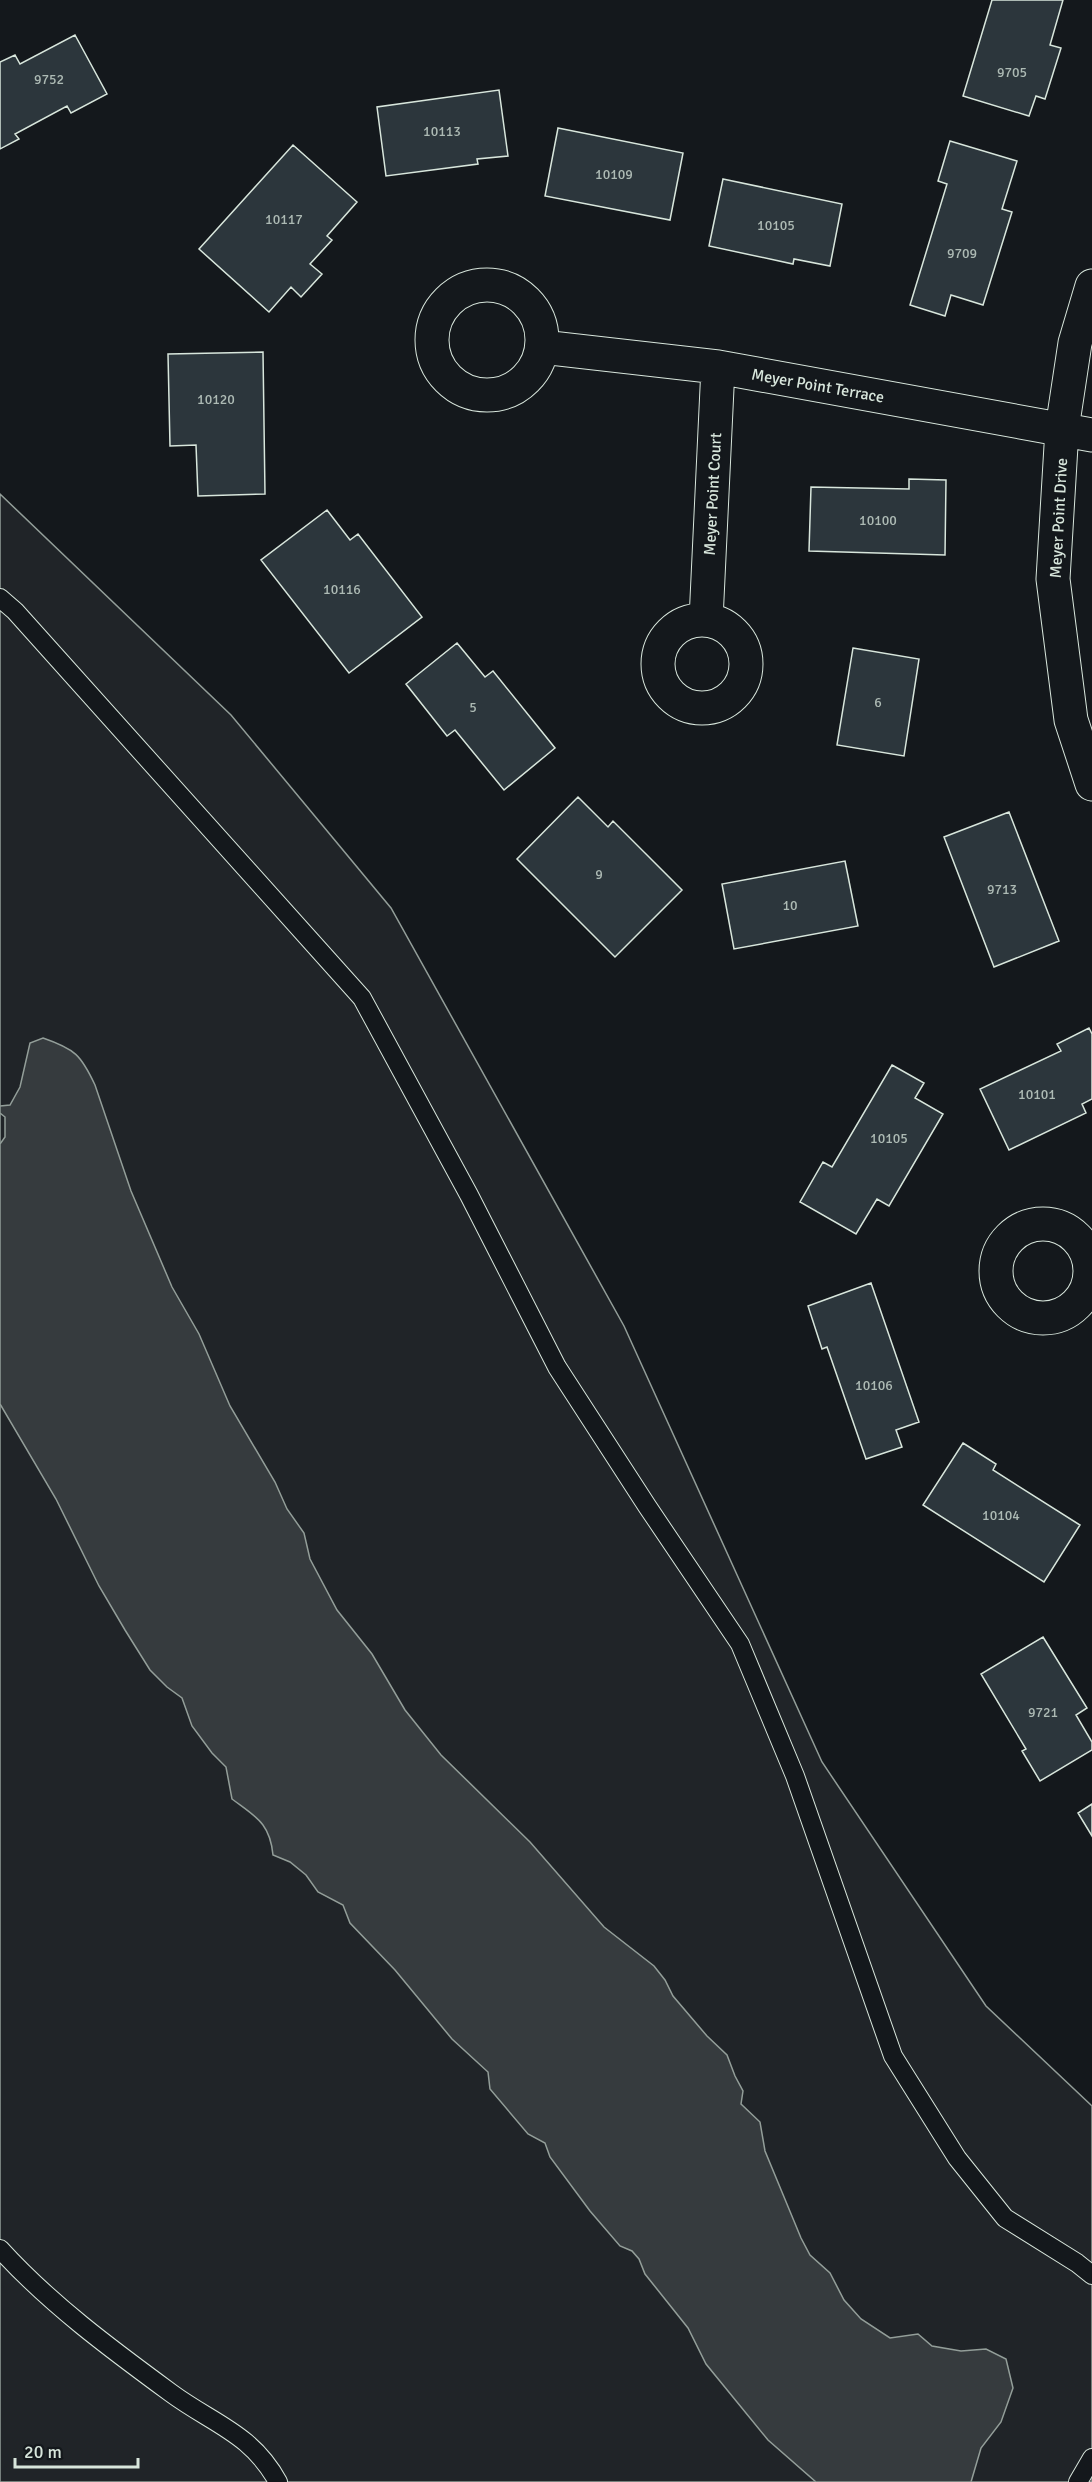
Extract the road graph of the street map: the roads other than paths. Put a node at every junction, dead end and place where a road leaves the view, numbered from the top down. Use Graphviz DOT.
graph roads {
  1 [pos="1092,286"];
  2 [pos="542,347"];
  3 [pos="718,367"];
  4 [pos="1077,432"];
  5 [pos="0,598"];
  6 [pos="706,620"];
  7 [pos="1092,784"];
  8 [pos="0,2249"];
  9 [pos="1092,2275"];
  10 [pos="1092,2458"];
  11 [pos="278,2482"];
  12 [pos="1077,2482"];
  1 -- 4 [label="street, Meyer Point Drive"];
  2 -- 3 [label="street, Meyer Point Terrace"];
  3 -- 4 [label="street, Meyer Point Terrace"];
  3 -- 6 [label="street, Meyer Point Court"];
  4 -- 7 [label="street, Meyer Point Drive"];
  5 -- 9 [label="lane"];
  8 -- 11 [label="lane"];
  10 -- 12 [label="lane"];
}
